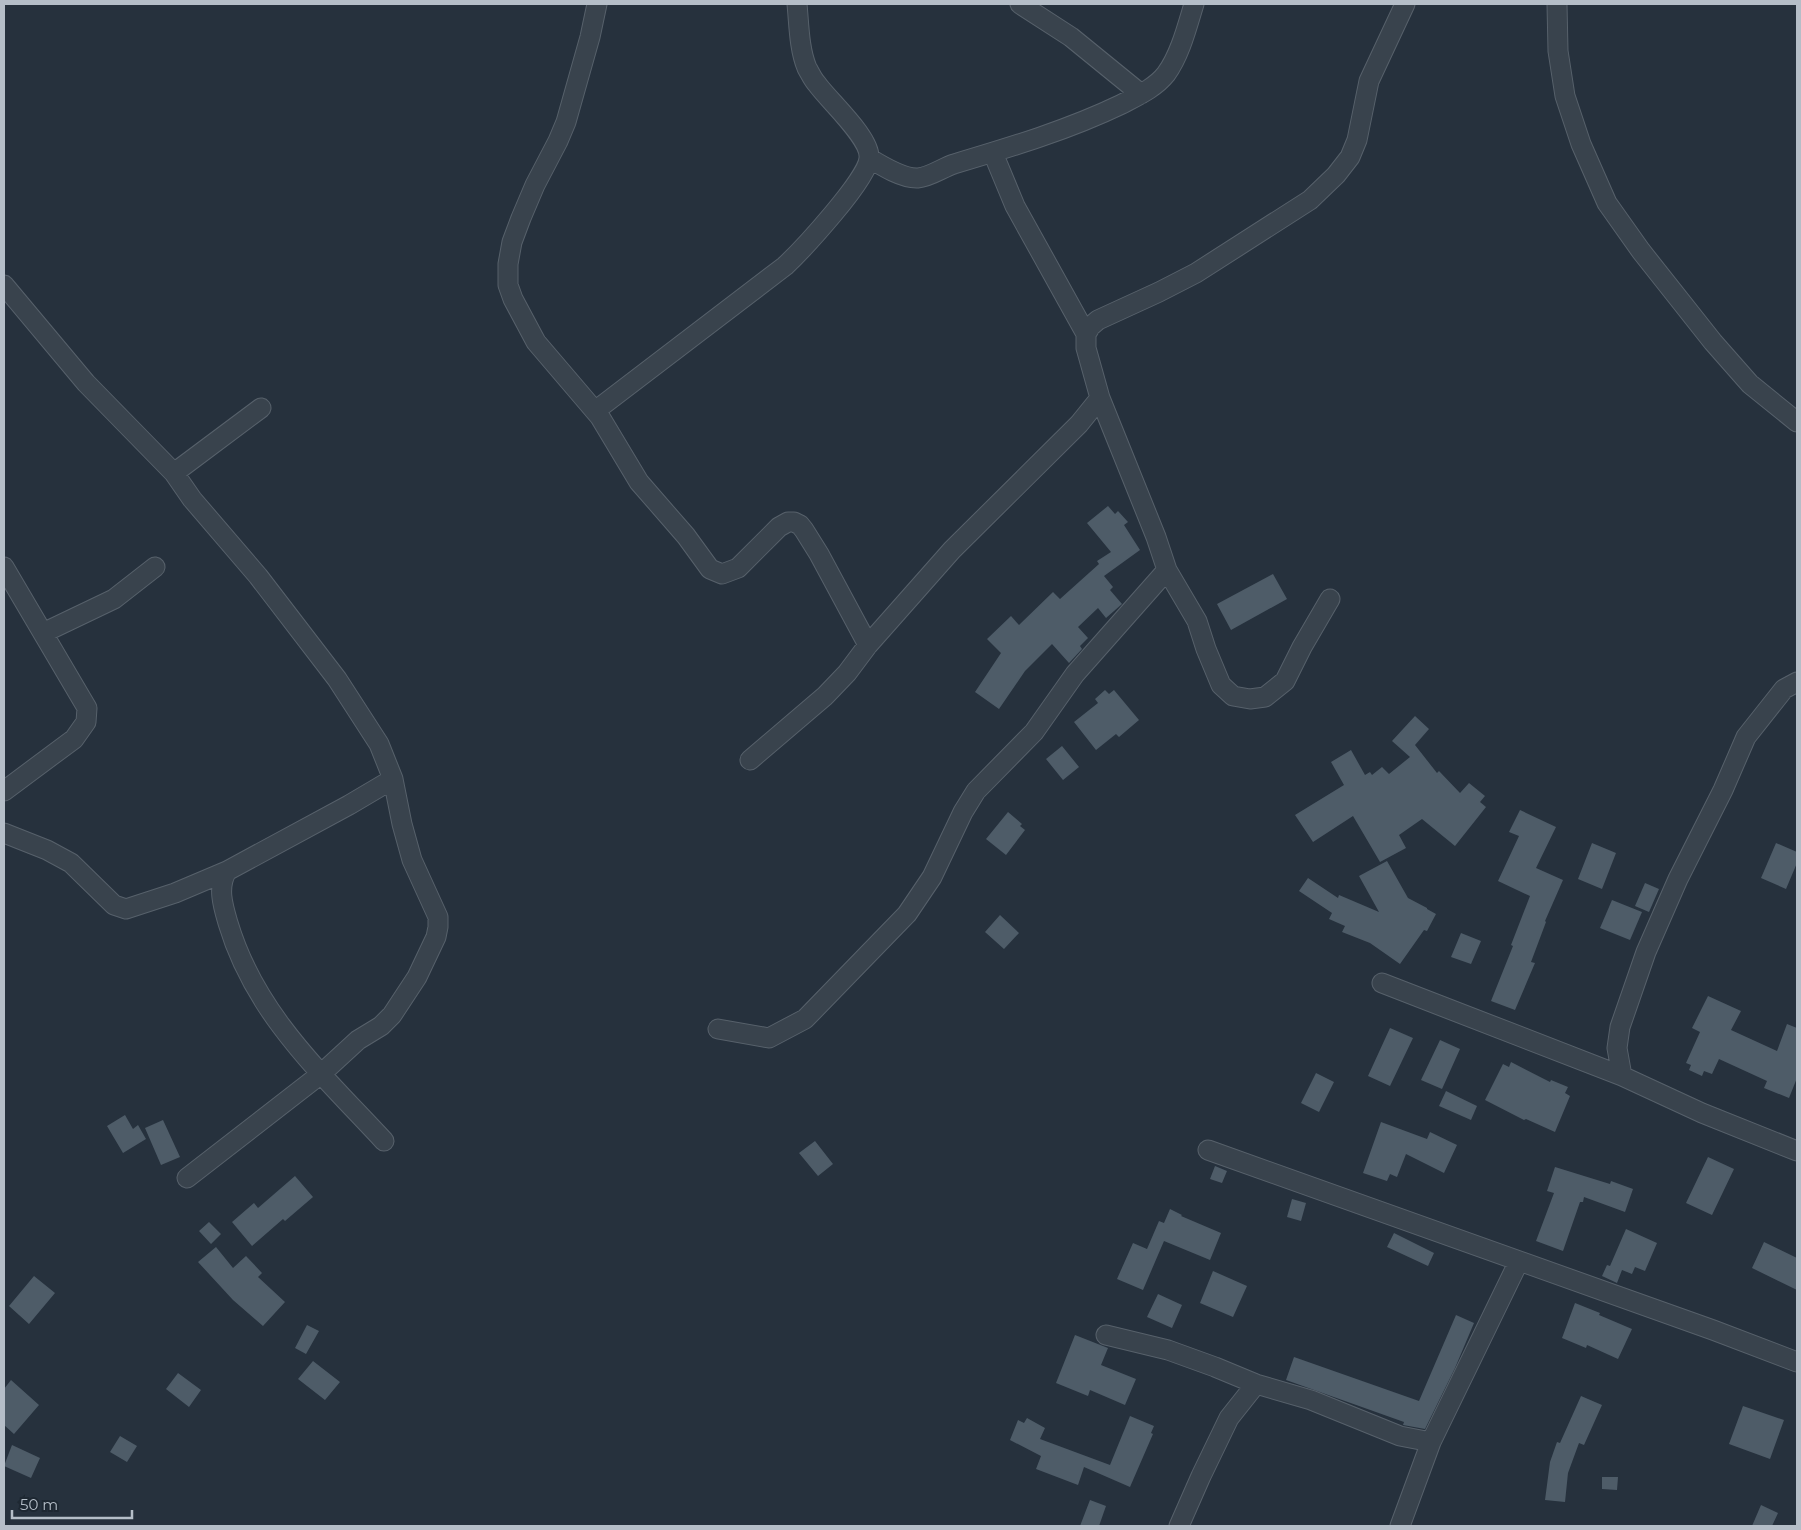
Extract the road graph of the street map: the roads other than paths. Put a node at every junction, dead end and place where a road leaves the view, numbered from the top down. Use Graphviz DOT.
graph roads {
  1 [pos="597,4"];
  2 [pos="797,4"];
  3 [pos="1020,4"];
  4 [pos="1194,4"];
  5 [pos="1405,4"];
  6 [pos="1557,4"];
  7 [pos="1141,94"];
  8 [pos="993,153"];
  9 [pos="869,158"];
  10 [pos="4,285"];
  11 [pos="1086,334"];
  12 [pos="1100,398"];
  13 [pos="261,408"];
  14 [pos="595,411"];
  15 [pos="1797,422"];
  16 [pos="174,473"];
  17 [pos="4,567"];
  18 [pos="155,567"];
  19 [pos="1167,570"];
  20 [pos="1330,599"];
  21 [pos="43,633"];
  22 [pos="868,645"];
  23 [pos="1797,682"];
  24 [pos="750,760"];
  25 [pos="393,779"];
  26 [pos="4,792"];
  27 [pos="4,833"];
  28 [pos="227,871"];
  29 [pos="1382,983"];
  30 [pos="718,1029"];
  31 [pos="321,1074"];
  32 [pos="1622,1076"];
  33 [pos="384,1141"];
  34 [pos="1208,1150"];
  35 [pos="1797,1151"];
  36 [pos="187,1178"];
  37 [pos="1519,1261"];
  38 [pos="1106,1335"];
  39 [pos="1797,1362"];
  40 [pos="1256,1384"];
  41 [pos="1431,1442"];
  42 [pos="1179,1526"];
  43 [pos="1400,1526"];
  1 -- 14 [label="street"];
  2 -- 9 [label="street"];
  3 -- 7 [label="street"];
  4 -- 7 [label="street"];
  5 -- 11 [label="street"];
  6 -- 15 [label="street"];
  7 -- 8 [label="street"];
  8 -- 9 [label="street"];
  8 -- 11 [label="street"];
  9 -- 14 [label="street"];
  10 -- 16 [label="street"];
  11 -- 12 [label="street"];
  12 -- 19 [label="street"];
  12 -- 22 [label="street"];
  13 -- 16 [label="street"];
  14 -- 22 [label="street"];
  16 -- 25 [label="street"];
  17 -- 21 [label="street"];
  18 -- 21 [label="street"];
  19 -- 20 [label="street"];
  19 -- 30 [label="street"];
  21 -- 26 [label="street"];
  22 -- 24 [label="street"];
  23 -- 32 [label="street"];
  25 -- 28 [label="street"];
  25 -- 31 [label="street"];
  27 -- 28 [label="street"];
  28 -- 31 [label="street"];
  29 -- 32 [label="street"];
  31 -- 33 [label="street"];
  31 -- 36 [label="street"];
  32 -- 35 [label="street"];
  34 -- 37 [label="street"];
  37 -- 39 [label="street"];
  37 -- 41 [label="street"];
  38 -- 40 [label="street"];
  40 -- 41 [label="street"];
  40 -- 42 [label="street"];
  41 -- 43 [label="street"];
}
